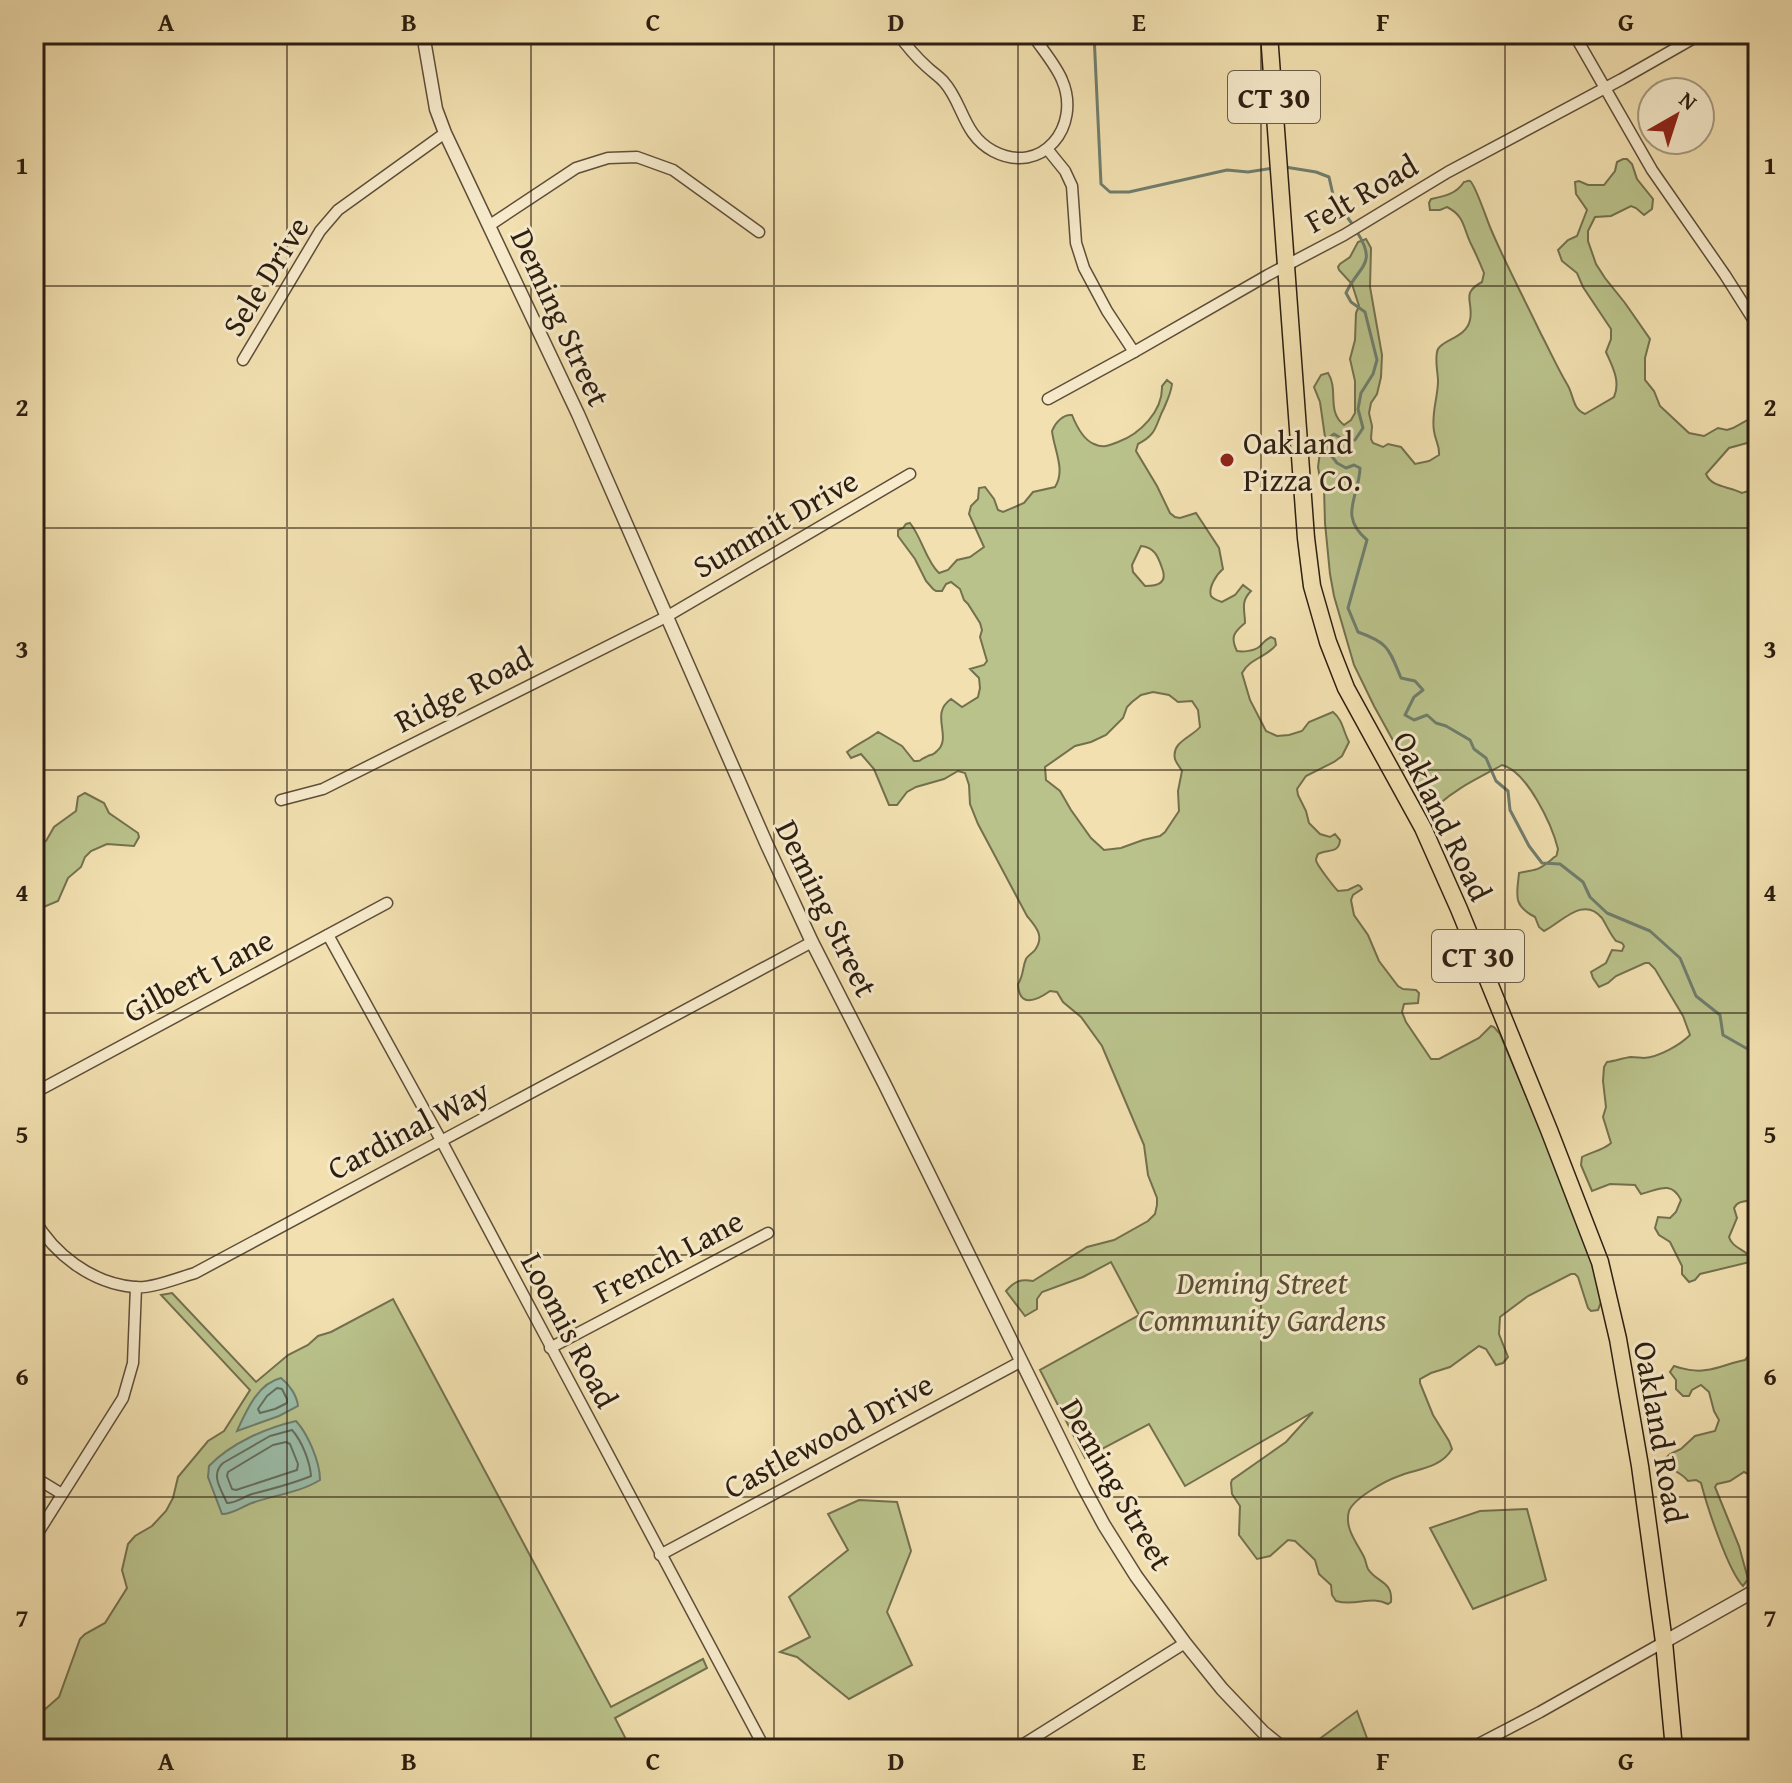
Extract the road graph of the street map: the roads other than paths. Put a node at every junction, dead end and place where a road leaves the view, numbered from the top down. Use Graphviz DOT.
graph roads {
  1 [pos="423,34"];
  2 [pos="898,34"];
  3 [pos="1032,34"];
  4 [pos="1269,34"];
  5 [pos="1574,34"];
  6 [pos="1701,34"];
  7 [pos="1605,89"];
  8 [pos="445,133"];
  9 [pos="1048,150"];
  10 [pos="490,225"];
  11 [pos="759,232"];
  12 [pos="1286,266"];
  13 [pos="1758,327"];
  14 [pos="1134,352"];
  15 [pos="243,360"];
  16 [pos="1048,399"];
  17 [pos="910,474"];
  18 [pos="666,617"];
  19 [pos="281,800"];
  20 [pos="387,903"];
  21 [pos="328,935"];
  22 [pos="812,942"];
  23 [pos="34,1093"];
  24 [pos="442,1142"];
  25 [pos="34,1219"];
  26 [pos="768,1233"];
  27 [pos="136,1287"];
  28 [pos="550,1348"];
  29 [pos="1020,1362"];
  30 [pos="34,1477"];
  31 [pos="62,1494"];
  32 [pos="34,1539"];
  33 [pos="660,1555"];
  34 [pos="1758,1589"];
  35 [pos="1664,1642"];
  36 [pos="1185,1643"];
  37 [pos="765,1749"];
  38 [pos="1016,1749"];
  39 [pos="1284,1749"];
  40 [pos="1469,1749"];
  41 [pos="1674,1749"];
  1 -- 8 [label="street, Deming Street"];
  2 -- 9 [label="street"];
  3 -- 9 [label="street"];
  4 -- 12 [label="main road, Oakland Road / CT 30"];
  5 -- 7 [label="street"];
  6 -- 7 [label="street, Felt Road"];
  7 -- 12 [label="street, Felt Road"];
  7 -- 13 [label="street"];
  8 -- 10 [label="street, Deming Street"];
  8 -- 15 [label="street, Sele Drive"];
  9 -- 14 [label="street"];
  10 -- 11 [label="street"];
  10 -- 18 [label="street, Deming Street"];
  12 -- 14 [label="street, Felt Road"];
  12 -- 35 [label="main road, Oakland Road / CT 30"];
  14 -- 16 [label="street, Felt Road"];
  17 -- 18 [label="street, Summit Drive"];
  18 -- 19 [label="street, Ridge Road"];
  18 -- 22 [label="street, Deming Street"];
  20 -- 21 [label="street, Gilbert Lane"];
  21 -- 23 [label="street, Gilbert Lane"];
  21 -- 24 [label="street, Loomis Road"];
  22 -- 24 [label="street, Cardinal Way"];
  22 -- 29 [label="street, Deming Street"];
  24 -- 27 [label="street, Cardinal Way"];
  24 -- 28 [label="street, Loomis Road"];
  25 -- 27 [label="street, Cardinal Way"];
  26 -- 28 [label="street, French Lane"];
  27 -- 31 [label="street"];
  28 -- 33 [label="street, Loomis Road"];
  29 -- 33 [label="street, Castlewood Drive"];
  29 -- 36 [label="street, Deming Street"];
  30 -- 31 [label="street"];
  31 -- 32 [label="street"];
  33 -- 37 [label="street, Loomis Road"];
  34 -- 35 [label="street"];
  35 -- 40 [label="street"];
  35 -- 41 [label="main road, Oakland Road / CT 30"];
  36 -- 38 [label="street"];
  36 -- 39 [label="street, Deming Street"];
}
